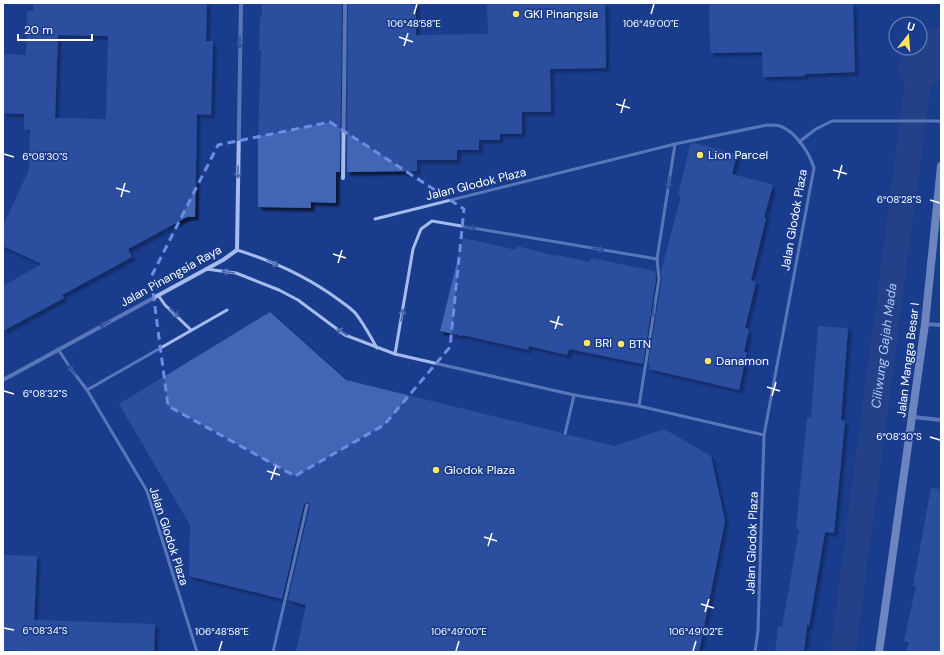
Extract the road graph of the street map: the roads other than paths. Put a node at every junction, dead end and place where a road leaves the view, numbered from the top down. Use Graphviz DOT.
graph roads {
  1 [pos="241,3"];
  2 [pos="345,3"];
  3 [pos="941,121"];
  4 [pos="799,142"];
  5 [pos="674,144"];
  6 [pos="941,166"];
  7 [pos="343,178"];
  8 [pos="375,219"];
  9 [pos="237,250"];
  10 [pos="657,259"];
  11 [pos="206,269"];
  12 [pos="158,295"];
  13 [pos="227,310"];
  14 [pos="925,324"];
  15 [pos="941,325"];
  16 [pos="191,330"];
  17 [pos="377,348"];
  18 [pos="58,349"];
  19 [pos="395,354"];
  20 [pos="3,380"];
  21 [pos="87,390"];
  22 [pos="574,395"];
  23 [pos="638,406"];
  24 [pos="913,417"];
  25 [pos="941,420"];
  26 [pos="565,434"];
  27 [pos="764,435"];
  28 [pos="308,506"];
  29 [pos="197,652"];
  30 [pos="273,652"];
  31 [pos="755,652"];
  32 [pos="879,652"];
  1 -- 9 [label="street, Jalan Pinangsia Raya, one-way"];
  2 -- 7 [label="street"];
  3 -- 4 [label="lane"];
  4 -- 5 [label="lane, Jalan Glodok Plaza"];
  4 -- 27 [label="lane, Jalan Glodok Plaza"];
  5 -- 8 [label="lane, Jalan Glodok Plaza"];
  5 -- 10 [label="lane, one-way"];
  6 -- 14 [label="street, Jalan Mangga Besar I"];
  9 -- 11 [label="street, Jalan Pinangsia Raya"];
  9 -- 17 [label="lane, one-way"];
  19 -- 10 [label="lane, Jalan Glodok Plaza, one-way"];
  10 -- 23 [label="lane, one-way"];
  11 -- 12 [label="street, Jalan Pinangsia Raya"];
  17 -- 11 [label="lane, one-way"];
  12 -- 16 [label="lane, one-way"];
  12 -- 18 [label="street, Jalan Pinangsia Raya, one-way"];
  13 -- 16 [label="lane"];
  14 -- 15 [label="street"];
  14 -- 24 [label="street, Jalan Mangga Besar I"];
  16 -- 21 [label="lane"];
  17 -- 19 [label="lane"];
  18 -- 20 [label="street, Jalan Pinangsia Raya"];
  21 -- 18 [label="lane, Jalan Glodok Plaza, one-way"];
  19 -- 22 [label="lane"];
  21 -- 29 [label="lane, Jalan Glodok Plaza"];
  22 -- 23 [label="lane"];
  22 -- 26 [label="lane"];
  23 -- 27 [label="lane"];
  24 -- 25 [label="street"];
  24 -- 32 [label="street, Jalan Mangga Besar I"];
  27 -- 31 [label="lane, Jalan Glodok Plaza"];
  28 -- 30 [label="lane"];
}
